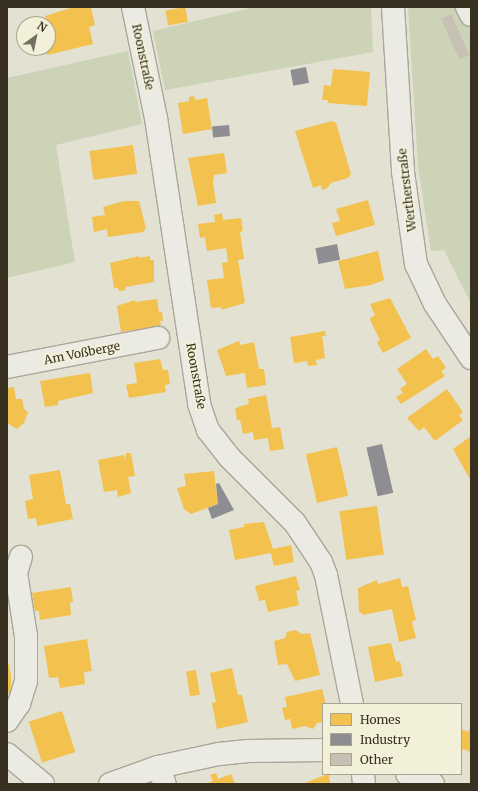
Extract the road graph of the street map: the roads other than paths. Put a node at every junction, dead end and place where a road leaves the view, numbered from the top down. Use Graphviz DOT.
graph roads {
  1 [pos="133,7"];
  2 [pos="393,7"];
  3 [pos="467,7"];
  4 [pos="471,15"];
  5 [pos="158,338"];
  6 [pos="471,358"];
  7 [pos="7,367"];
  8 [pos="20,557"];
  9 [pos="352,703"];
  10 [pos="7,721"];
  11 [pos="322,750"];
  12 [pos="7,754"];
  13 [pos="162,775"];
  14 [pos="410,775"];
  15 [pos="44,784"];
  16 [pos="110,784"];
  17 [pos="433,784"];
  1 -- 9 [label="street, Roonstraße"];
  2 -- 6 [label="street, Wertherstraße"];
  3 -- 4 [label="street"];
  5 -- 7 [label="street, Am Voßberge"];
  8 -- 10 [label="street"];
  11 -- 13 [label="street"];
  12 -- 15 [label="street"];
  13 -- 16 [label="street"];
  14 -- 17 [label="street"];
}
